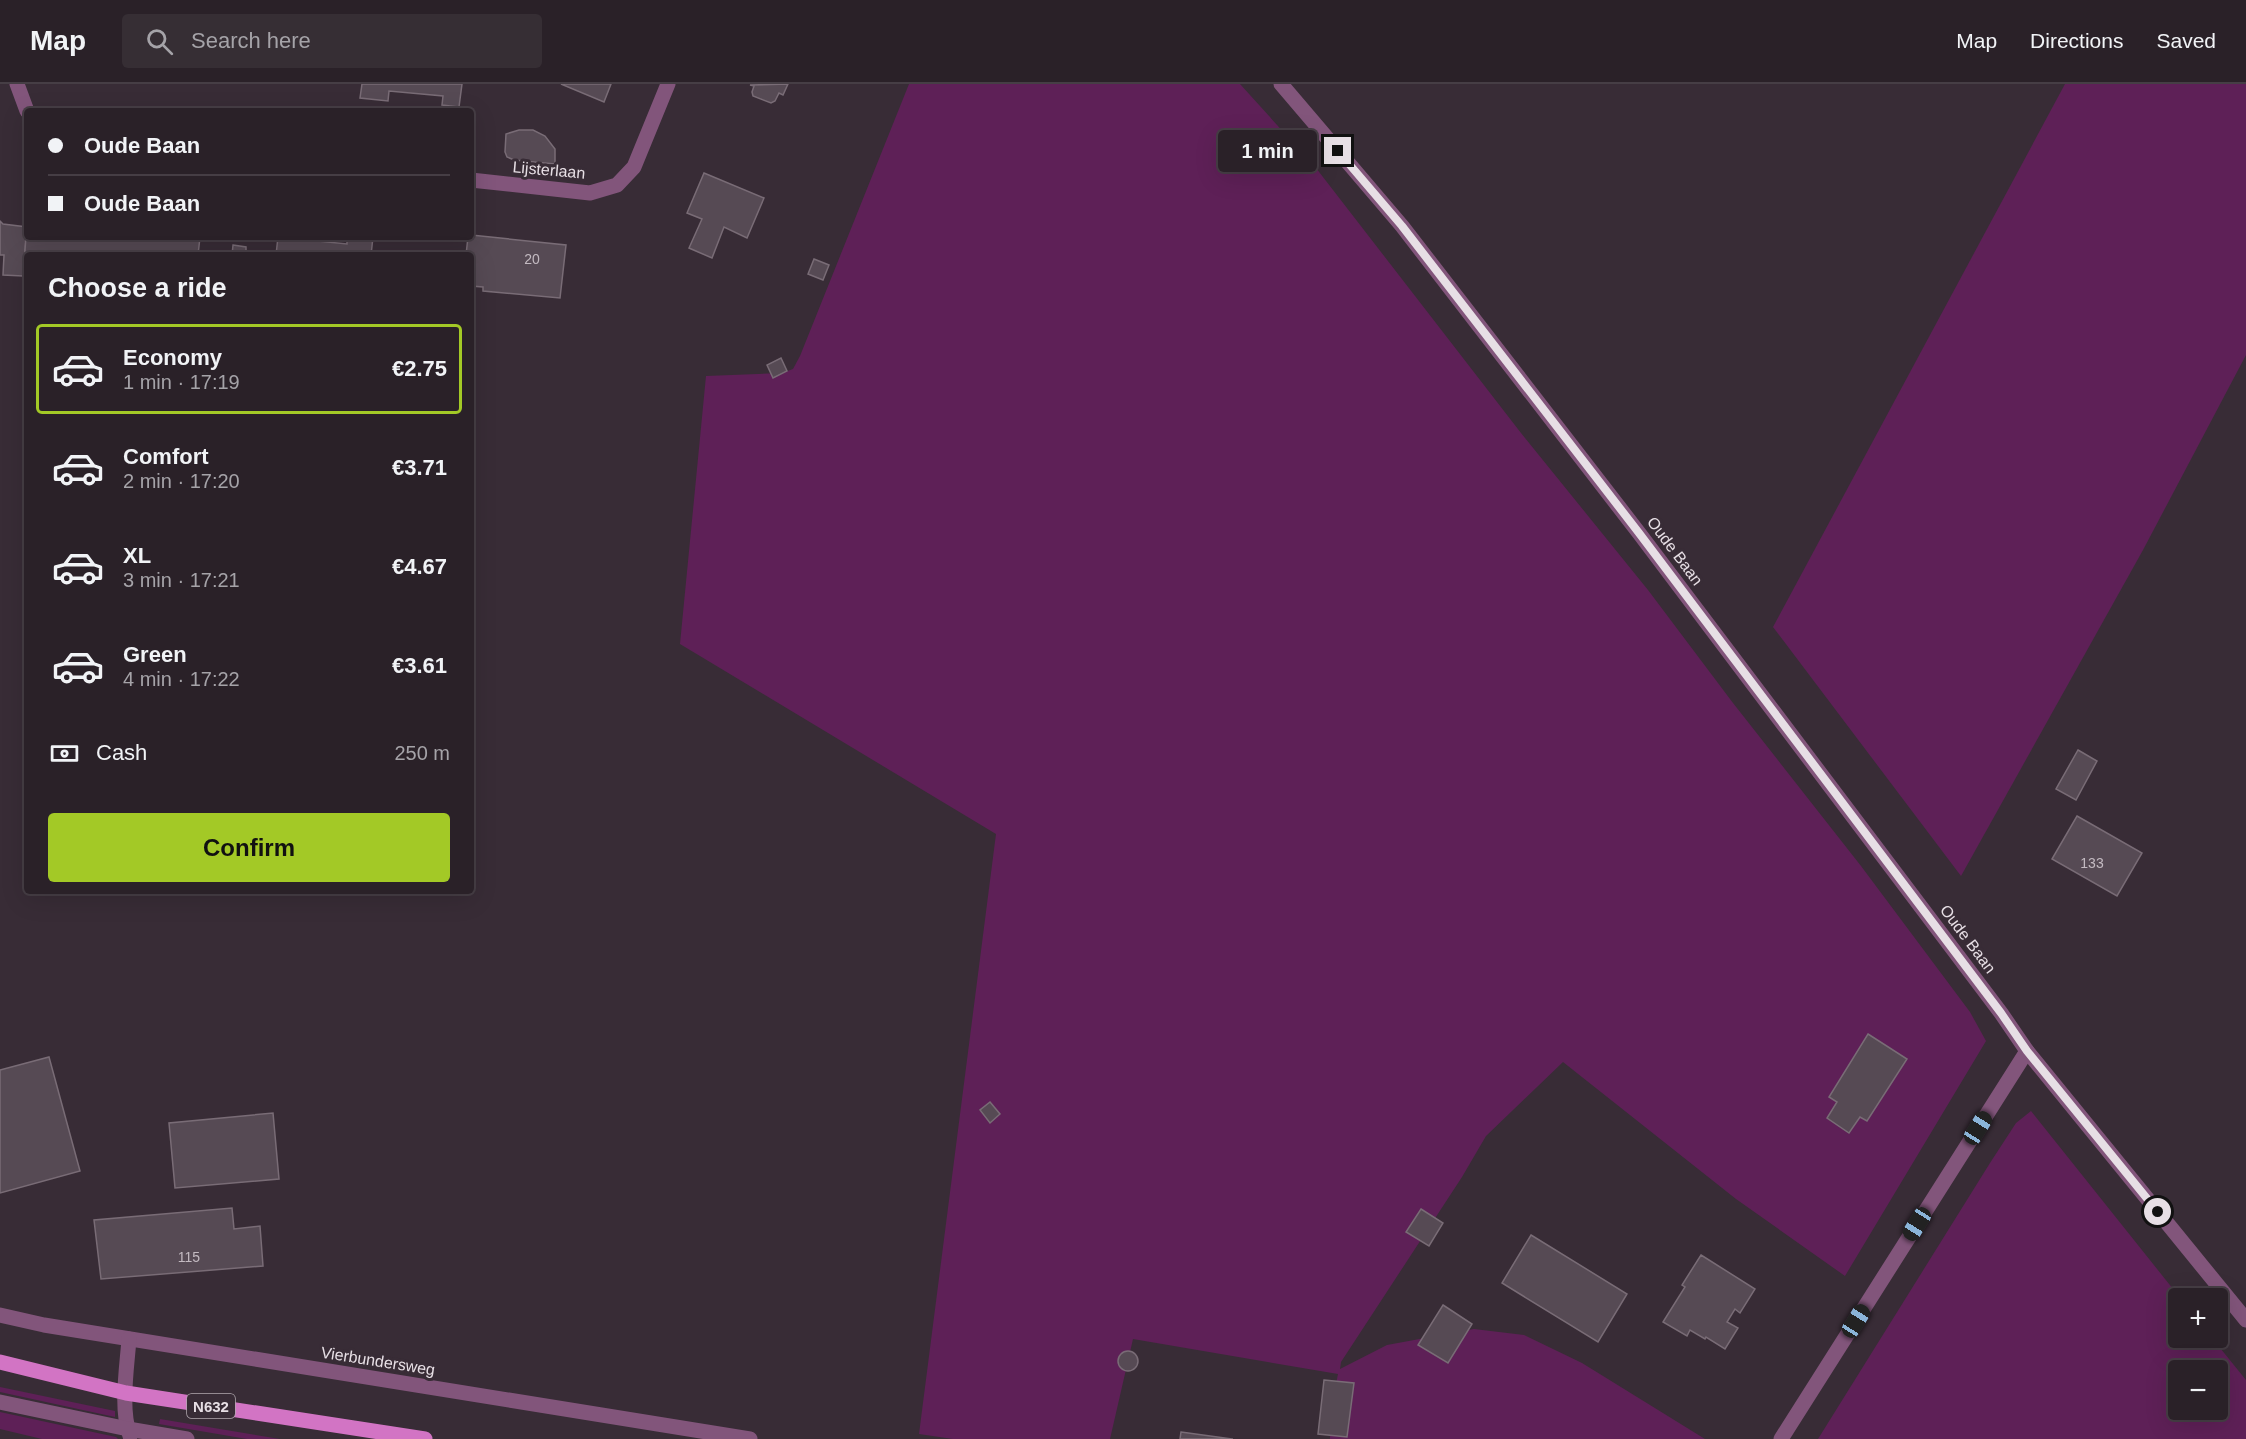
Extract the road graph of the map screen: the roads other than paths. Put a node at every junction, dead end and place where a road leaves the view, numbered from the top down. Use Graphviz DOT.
graph roads {
  1 [pos="16,84"];
  2 [pos="668,84"];
  3 [pos="1281,84"];
  4 [pos="26,108"];
  5 [pos="474,180"];
  6 [pos="2027,1051"];
  7 [pos="0,1315"];
  8 [pos="2246,1320"];
  9 [pos="129,1339"];
  10 [pos="0,1362"];
  11 [pos="126,1393"];
  12 [pos="0,1402"];
  13 [pos="129,1434"];
  14 [pos="187,1439"];
  15 [pos="425,1439"];
  16 [pos="750,1439"];
  17 [pos="1781,1439"];
  1 -- 4 [label="street"];
  2 -- 5 [label="street, Lijsterlaan"];
  3 -- 6 [label="street, Oude Baan"];
  6 -- 8 [label="street, Oude Baan"];
  6 -- 17 [label="street"];
  7 -- 9 [label="street, Vierbundersweg"];
  9 -- 11 [label="street"];
  9 -- 16 [label="street, Vierbundersweg"];
  10 -- 11 [label="main road, N632"];
  11 -- 13 [label="street"];
  11 -- 15 [label="main road, N632"];
  12 -- 13 [label="street"];
  13 -- 14 [label="street"];
}
